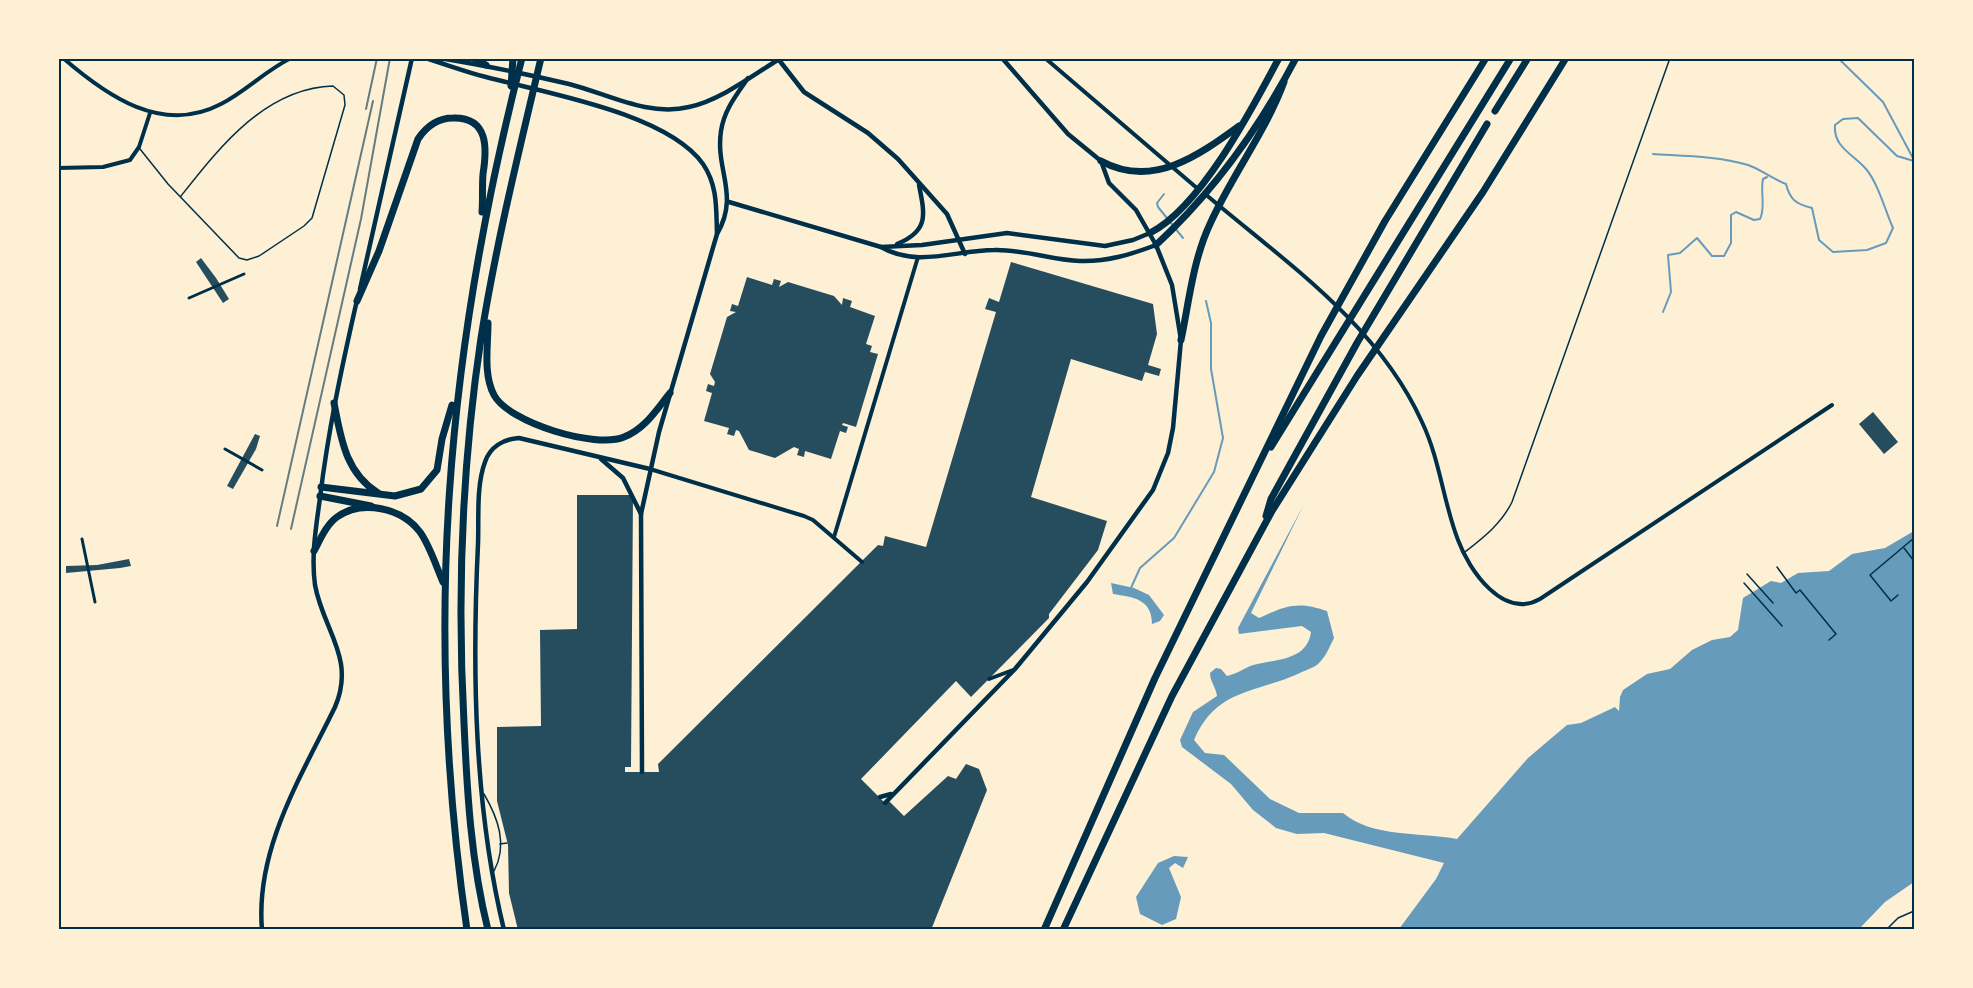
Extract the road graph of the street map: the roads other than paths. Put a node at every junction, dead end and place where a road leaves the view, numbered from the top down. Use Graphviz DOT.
graph roads {
  1 [pos="63,58"];
  2 [pos="291,58"];
  3 [pos="412,58"];
  4 [pos="425,58"];
  5 [pos="439,58"];
  6 [pos="473,58"];
  7 [pos="513,58"];
  8 [pos="522,58"];
  9 [pos="541,58"];
  10 [pos="1002,58"];
  11 [pos="1045,58"];
  12 [pos="1279,58"];
  13 [pos="1296,58"];
  14 [pos="1486,58"];
  15 [pos="1511,58"];
  16 [pos="1528,58"];
  17 [pos="1566,58"];
  18 [pos="1670,58"];
  19 [pos="780,59"];
  20 [pos="486,65"];
  21 [pos="748,78"];
  22 [pos="1284,82"];
  23 [pos="509,106"];
  24 [pos="1495,111"];
  25 [pos="150,113"];
  26 [pos="1244,122"];
  27 [pos="1487,124"];
  28 [pos="139,147"];
  29 [pos="1101,161"];
  30 [pos="58,168"];
  31 [pos="919,183"];
  32 [pos="181,196"];
  33 [pos="729,202"];
  34 [pos="482,231"];
  35 [pos="1150,233"];
  36 [pos="717,234"];
  37 [pos="960,240"];
  38 [pos="893,245"];
  39 [pos="1156,245"];
  40 [pos="881,247"];
  41 [pos="965,254"];
  42 [pos="918,257"];
  43 [pos="244,274"];
  44 [pos="189,298"];
  45 [pos="357,301"];
  46 [pos="488,308"];
  47 [pos="1181,340"];
  48 [pos="458,386"];
  49 [pos="670,393"];
  50 [pos="334,403"];
  51 [pos="1832,405"];
  52 [pos="225,449"];
  53 [pos="601,459"];
  54 [pos="1261,461"];
  55 [pos="650,469"];
  56 [pos="262,470"];
  57 [pos="321,487"];
  58 [pos="380,495"];
  59 [pos="320,496"];
  60 [pos="376,508"];
  61 [pos="641,514"];
  62 [pos="1262,530"];
  63 [pos="834,537"];
  64 [pos="82,539"];
  65 [pos="314,552"];
  66 [pos="1464,553"];
  67 [pos="862,562"];
  68 [pos="444,585"];
  69 [pos="95,603"];
  70 [pos="1015,669"];
  71 [pos="989,680"];
  72 [pos="642,772"];
  73 [pos="893,793"];
  74 [pos="484,794"];
  75 [pos="880,797"];
  76 [pos="885,803"];
  77 [pos="507,843"];
  78 [pos="500,844"];
  79 [pos="492,874"];
  80 [pos="262,930"];
  81 [pos="467,930"];
  82 [pos="488,930"];
  83 [pos="504,930"];
  84 [pos="1044,930"];
  85 [pos="1064,930"];
  1 -- 25 [label="street"];
  2 -- 25 [label="street"];
  3 -- 45 [label="street"];
  4 -- 36 [label="street"];
  5 -- 20 [label="street"];
  6 -- 20 [label="highway"];
  7 -- 23 [label="highway"];
  8 -- 23 [label="highway"];
  9 -- 46 [label="highway"];
  10 -- 29 [label="street"];
  11 -- 66 [label="street"];
  12 -- 26 [label="highway"];
  13 -- 22 [label="highway"];
  14 -- 54 [label="highway"];
  15 -- 54 [label="highway"];
  16 -- 24 [label="highway"];
  17 -- 62 [label="highway"];
  18 -- 66 [label="lane"];
  19 -- 21 [label="street"];
  19 -- 31 [label="street"];
  20 -- 21 [label="street"];
  21 -- 33 [label="street"];
  22 -- 39 [label="highway"];
  22 -- 47 [label="highway"];
  23 -- 34 [label="highway"];
  25 -- 28 [label="street"];
  26 -- 29 [label="highway"];
  26 -- 35 [label="highway"];
  27 -- 62 [label="highway"];
  28 -- 30 [label="street"];
  28 -- 32 [label="lane"];
  29 -- 35 [label="street"];
  31 -- 37 [label="street"];
  31 -- 38 [label="street"];
  32 -- 32 [label="lane"];
  33 -- 36 [label="street"];
  33 -- 40 [label="street"];
  34 -- 45 [label="highway"];
  34 -- 48 [label="highway"];
  35 -- 37 [label="street"];
  35 -- 39 [label="street"];
  36 -- 49 [label="street"];
  37 -- 38 [label="street"];
  37 -- 41 [label="street"];
  38 -- 40 [label="street"];
  39 -- 41 [label="street"];
  39 -- 47 [label="street"];
  40 -- 42 [label="street"];
  41 -- 42 [label="street"];
  42 -- 63 [label="street"];
  43 -- 44 [label="street"];
  45 -- 50 [label="street"];
  46 -- 49 [label="highway"];
  46 -- 82 [label="highway"];
  47 -- 70 [label="street"];
  48 -- 58 [label="highway"];
  48 -- 68 [label="highway"];
  49 -- 55 [label="street"];
  50 -- 57 [label="street"];
  50 -- 58 [label="highway"];
  51 -- 66 [label="street"];
  52 -- 56 [label="street"];
  53 -- 55 [label="street"];
  53 -- 61 [label="street"];
  53 -- 74 [label="street"];
  54 -- 84 [label="highway"];
  55 -- 61 [label="street"];
  55 -- 63 [label="street"];
  57 -- 58 [label="highway"];
  57 -- 59 [label="street"];
  59 -- 60 [label="highway"];
  59 -- 65 [label="street"];
  60 -- 65 [label="highway"];
  60 -- 68 [label="highway"];
  61 -- 72 [label="street"];
  62 -- 85 [label="highway"];
  63 -- 67 [label="street"];
  64 -- 69 [label="street"];
  65 -- 80 [label="street"];
  68 -- 81 [label="highway"];
  70 -- 71 [label="street"];
  70 -- 73 [label="street"];
  73 -- 75 [label="street"];
  73 -- 76 [label="street"];
  74 -- 78 [label="lane"];
  74 -- 79 [label="street"];
  77 -- 78 [label="lane"];
  78 -- 79 [label="lane"];
  79 -- 83 [label="street"];
}
